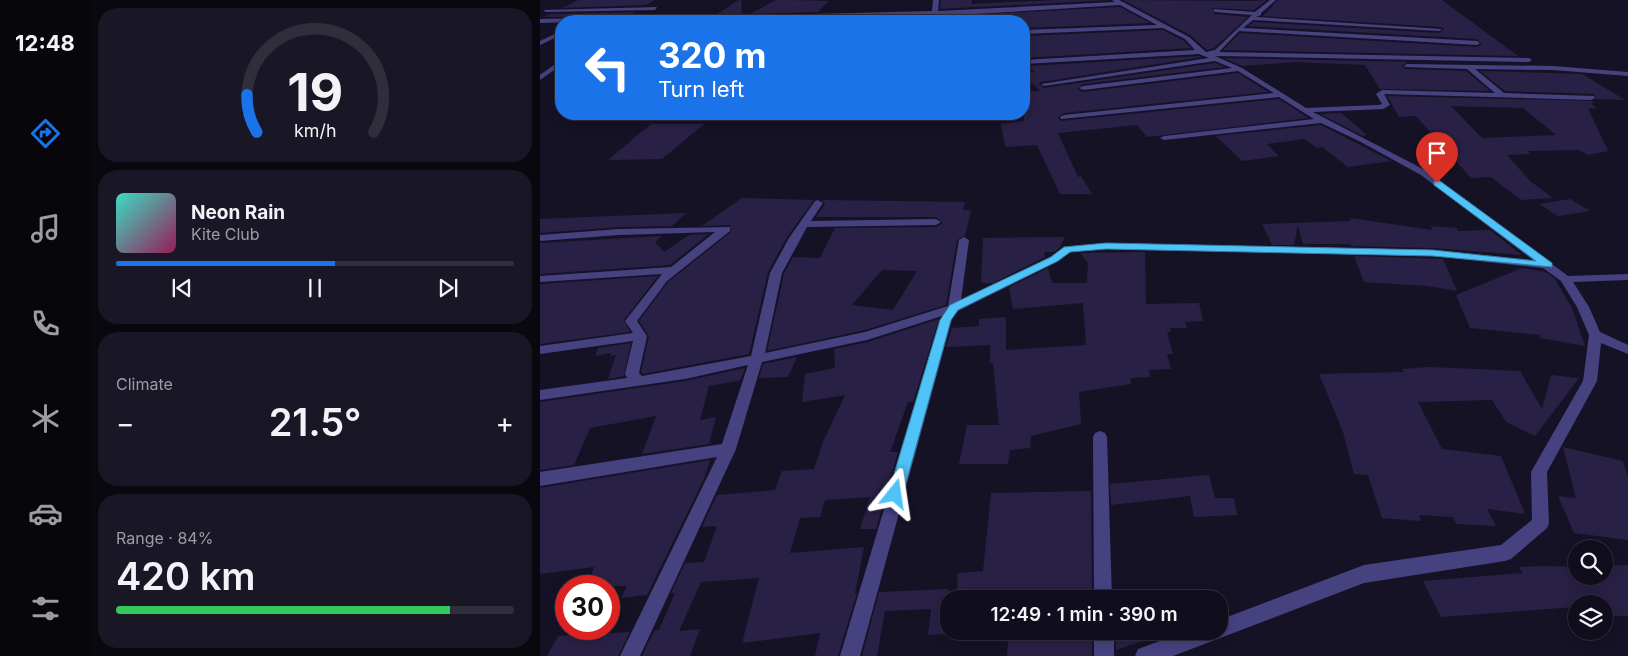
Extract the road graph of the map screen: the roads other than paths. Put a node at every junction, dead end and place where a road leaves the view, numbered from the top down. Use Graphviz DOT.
graph roads {
  1 [pos="585,0"];
  2 [pos="634,0"];
  3 [pos="936,0"];
  4 [pos="1273,0"];
  5 [pos="1118,1"];
  6 [pos="623,8"];
  7 [pos="568,9"];
  8 [pos="546,10"];
  9 [pos="1215,10"];
  10 [pos="935,13"];
  11 [pos="1259,14"];
  12 [pos="636,15"];
  13 [pos="864,15"];
  14 [pos="1252,18"];
  15 [pos="540,21"];
  16 [pos="555,21"];
  17 [pos="1166,26"];
  18 [pos="1238,29"];
  19 [pos="1439,29"];
  20 [pos="555,32"];
  21 [pos="1030,32"];
  22 [pos="540,33"];
  23 [pos="555,35"];
  24 [pos="540,43"];
  25 [pos="1477,44"];
  26 [pos="1208,55"];
  27 [pos="1529,60"];
  28 [pos="1030,62"];
  29 [pos="1407,66"];
  30 [pos="555,67"];
  31 [pos="1240,68"];
  32 [pos="1470,68"];
  33 [pos="1628,74"];
  34 [pos="540,78"];
  35 [pos="1044,84"];
  36 [pos="1083,88"];
  37 [pos="1279,94"];
  38 [pos="1503,96"];
  39 [pos="1591,98"];
  40 [pos="1304,110"];
  41 [pos="1064,117"];
  42 [pos="1322,121"];
  43 [pos="1164,138"];
  44 [pos="818,203"];
  45 [pos="936,222"];
  46 [pos="805,224"];
  47 [pos="540,238"];
  48 [pos="964,240"];
  49 [pos="1548,265"];
  50 [pos="674,270"];
  51 [pos="1628,277"];
  52 [pos="540,279"];
  53 [pos="1565,279"];
  54 [pos="954,308"];
  55 [pos="1595,334"];
  56 [pos="641,336"];
  57 [pos="540,350"];
  58 [pos="1628,350"];
  59 [pos="757,358"];
  60 [pos="640,381"];
  61 [pos="540,394"];
  62 [pos="1100,437"];
  63 [pos="728,449"];
  64 [pos="540,479"];
  65 [pos="1103,590"];
  66 [pos="1228,627"];
  67 [pos="1104,640"];
  68 [pos="1191,640"];
  69 [pos="630,656"];
  70 [pos="850,656"];
  71 [pos="1104,656"];
  72 [pos="1145,656"];
  1 -- 7 [label="street"];
  2 -- 6 [label="street"];
  3 -- 10 [label="street"];
  4 -- 11 [label="street"];
  5 -- 10 [label="street"];
  5 -- 17 [label="street"];
  6 -- 7 [label="street"];
  6 -- 12 [label="street"];
  7 -- 8 [label="street"];
  9 -- 11 [label="street"];
  10 -- 13 [label="street"];
  11 -- 14 [label="street"];
  14 -- 18 [label="street"];
  14 -- 19 [label="street"];
  15 -- 16 [label="street"];
  17 -- 21 [label="street"];
  17 -- 26 [label="street"];
  18 -- 25 [label="street"];
  18 -- 26 [label="street"];
  20 -- 22 [label="street"];
  23 -- 24 [label="street"];
  26 -- 27 [label="street"];
  26 -- 28 [label="street"];
  26 -- 31 [label="street"];
  26 -- 35 [label="street"];
  29 -- 32 [label="street"];
  30 -- 34 [label="street"];
  31 -- 36 [label="street"];
  31 -- 37 [label="street"];
  32 -- 33 [label="street"];
  32 -- 38 [label="street"];
  37 -- 40 [label="street"];
  37 -- 41 [label="street"];
  38 -- 39 [label="street"];
  38 -- 40 [label="street"];
  40 -- 42 [label="street"];
  42 -- 43 [label="street"];
  42 -- 49 [label="street"];
  44 -- 46 [label="street"];
  45 -- 46 [label="street"];
  46 -- 59 [label="street"];
  47 -- 50 [label="street"];
  48 -- 54 [label="street"];
  49 -- 53 [label="street"];
  49 -- 54 [label="street"];
  50 -- 52 [label="street"];
  50 -- 56 [label="street"];
  51 -- 53 [label="street"];
  53 -- 55 [label="street"];
  54 -- 59 [label="street"];
  54 -- 70 [label="street"];
  55 -- 58 [label="street"];
  55 -- 66 [label="street"];
  56 -- 57 [label="street"];
  56 -- 60 [label="street"];
  59 -- 60 [label="street"];
  59 -- 63 [label="street"];
  60 -- 61 [label="street"];
  62 -- 65 [label="street"];
  63 -- 64 [label="street"];
  63 -- 69 [label="street"];
  67 -- 71 [label="street"];
  68 -- 72 [label="street"];
}
